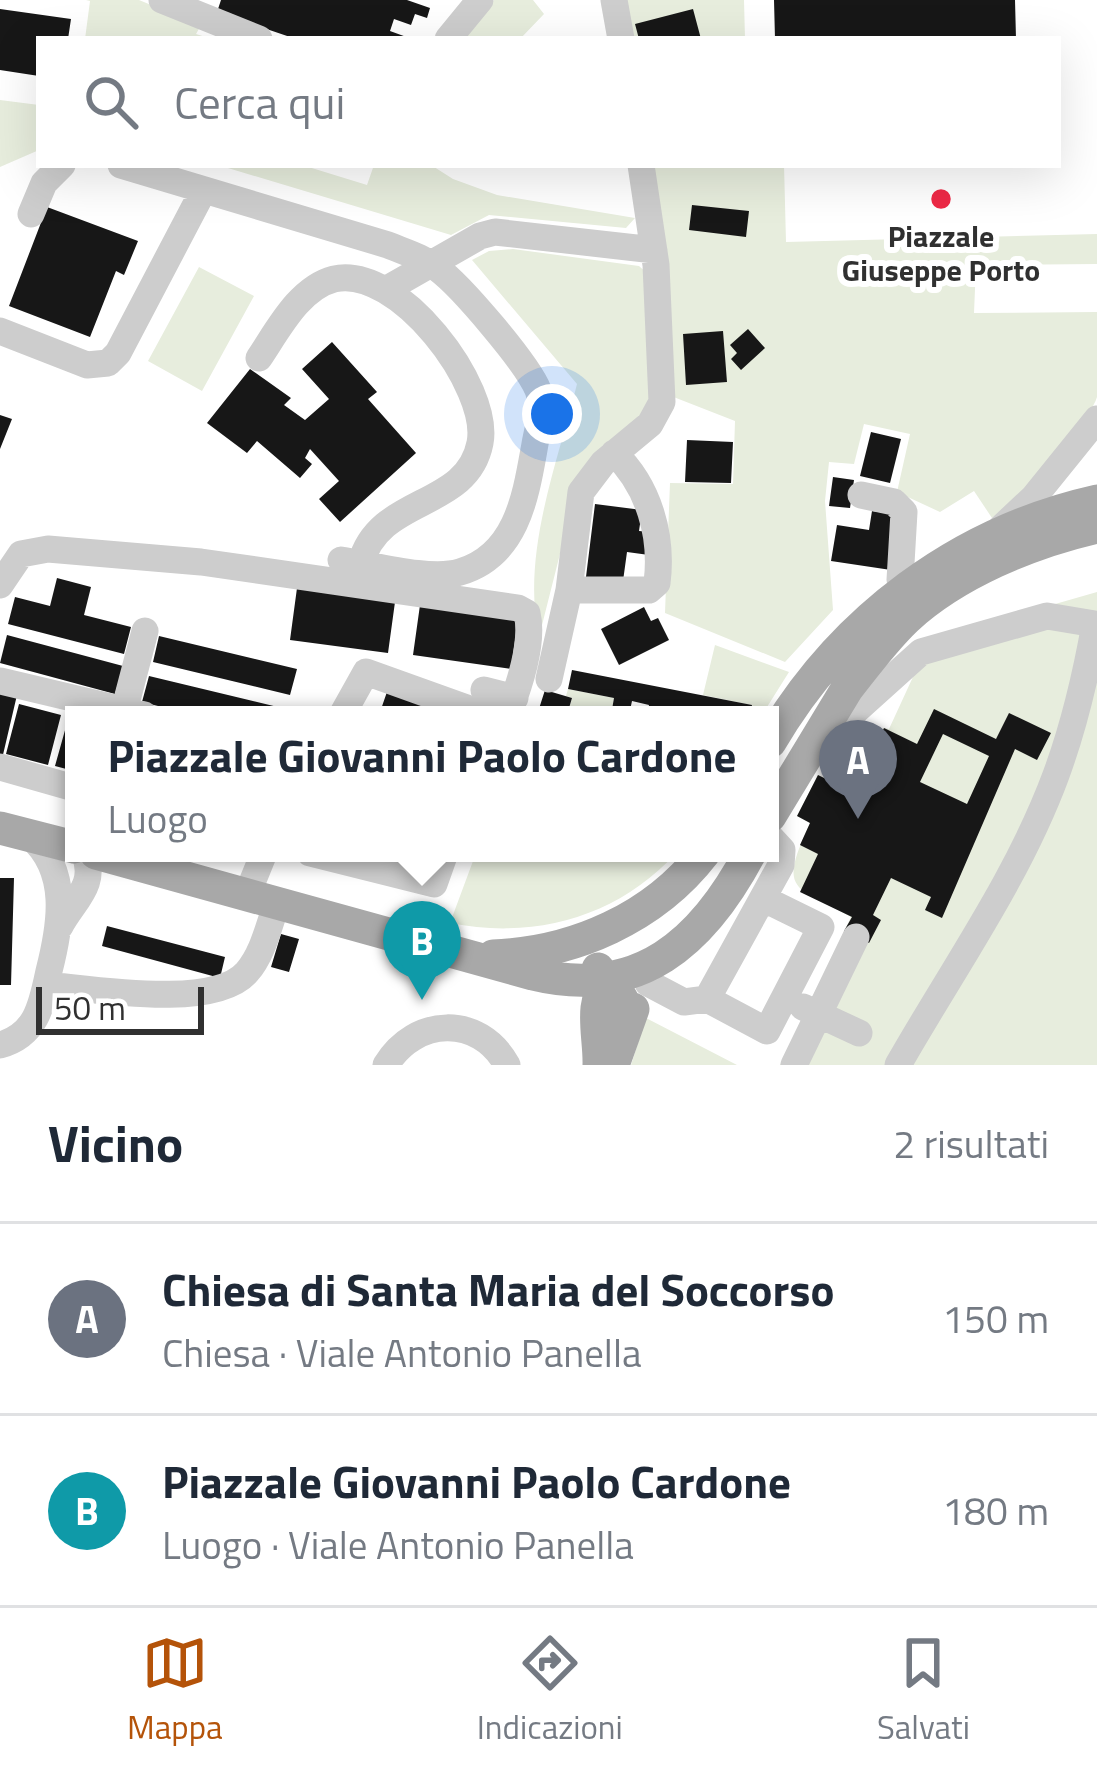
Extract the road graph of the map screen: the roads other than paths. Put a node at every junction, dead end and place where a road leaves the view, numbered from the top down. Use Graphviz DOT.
graph roads {
  1 [pos="162,0"];
  2 [pos="480,0"];
  3 [pos="614,0"];
  4 [pos="252,36"];
  5 [pos="450,36"];
  6 [pos="620,36"];
  7 [pos="59,168"];
  8 [pos="130,168"];
  9 [pos="641,168"];
  10 [pos="203,191"];
  11 [pos="31,214"];
  12 [pos="654,250"];
  13 [pos="431,264"];
  14 [pos="387,289"];
  15 [pos="0,331"];
  16 [pos="259,358"];
  17 [pos="1097,419"];
  18 [pos="614,453"];
  19 [pos="861,495"];
  20 [pos="1097,501"];
  21 [pos="1097,524"];
  22 [pos="974,545"];
  23 [pos="0,585"];
  24 [pos="569,590"];
  25 [pos="911,598"];
  26 [pos="1095,624"];
  27 [pos="145,631"];
  28 [pos="549,679"];
  29 [pos="0,681"];
  30 [pos="485,702"];
  31 [pos="102,706"];
  32 [pos="131,706"];
  33 [pos="347,706"];
  34 [pos="512,706"];
  35 [pos="828,719"];
  36 [pos="779,729"];
  37 [pos="0,767"];
  38 [pos="65,785"];
  39 [pos="779,801"];
  40 [pos="15,832"];
  41 [pos="65,846"];
  42 [pos="779,846"];
  43 [pos="65,859"];
  44 [pos="86,862"];
  45 [pos="131,862"];
  46 [pos="264,862"];
  47 [pos="346,862"];
  48 [pos="443,862"];
  49 [pos="696,862"];
  50 [pos="745,862"];
  51 [pos="146,866"];
  52 [pos="69,891"];
  53 [pos="262,899"];
  54 [pos="764,899"];
  55 [pos="856,937"];
  56 [pos="449,951"];
  57 [pos="547,951"];
  58 [pos="656,969"];
  59 [pos="593,981"];
  60 [pos="46,985"];
  61 [pos="784,998"];
  62 [pos="707,999"];
  63 [pos="819,1014"];
  64 [pos="611,1024"];
  65 [pos="859,1034"];
  66 [pos="0,1045"];
  67 [pos="386,1065"];
  68 [pos="507,1065"];
  69 [pos="599,1065"];
  70 [pos="614,1065"];
  71 [pos="794,1065"];
  72 [pos="898,1065"];
  1 -- 4 [label="street"];
  2 -- 5 [label="street"];
  3 -- 6 [label="street"];
  7 -- 11 [label="street"];
  8 -- 10 [label="street"];
  9 -- 12 [label="street"];
  10 -- 13 [label="street"];
  10 -- 15 [label="street"];
  12 -- 13 [label="street"];
  12 -- 18 [label="street"];
  13 -- 14 [label="street"];
  13 -- 14 [label="street"];
  14 -- 16 [label="street"];
  17 -- 22 [label="street"];
  18 -- 24 [label="street"];
  18 -- 24 [label="street"];
  19 -- 25 [label="street"];
  20 -- 22 [label="main road"];
  21 -- 25 [label="main road"];
  22 -- 25 [label="main road"];
  23 -- 34 [label="street"];
  24 -- 28 [label="street"];
  25 -- 35 [label="main road"];
  25 -- 36 [label="main road"];
  26 -- 35 [label="street"];
  26 -- 72 [label="street"];
  27 -- 32 [label="street"];
  29 -- 31 [label="street"];
  30 -- 33 [label="street"];
  30 -- 34 [label="street"];
  35 -- 39 [label="main road"];
  37 -- 38 [label="street"];
  40 -- 41 [label="main road"];
  40 -- 52 [label="street"];
  42 -- 54 [label="street"];
  43 -- 52 [label="street"];
  44 -- 52 [label="street"];
  45 -- 51 [label="main road"];
  46 -- 53 [label="street"];
  47 -- 48 [label="street"];
  49 -- 57 [label="main road"];
  50 -- 58 [label="main road"];
  51 -- 52 [label="street"];
  51 -- 53 [label="main road"];
  52 -- 60 [label="street"];
  53 -- 56 [label="main road"];
  53 -- 60 [label="street"];
  54 -- 61 [label="street"];
  54 -- 62 [label="street"];
  55 -- 63 [label="street"];
  56 -- 57 [label="main road"];
  56 -- 59 [label="main road"];
  57 -- 59 [label="main road"];
  58 -- 59 [label="main road"];
  58 -- 62 [label="street"];
  58 -- 64 [label="main road"];
  59 -- 64 [label="main road"];
  60 -- 66 [label="street"];
  61 -- 62 [label="street"];
  61 -- 63 [label="street"];
  63 -- 65 [label="street"];
  63 -- 71 [label="street"];
  64 -- 69 [label="main road"];
  64 -- 70 [label="main road"];
  67 -- 68 [label="street"];
}
